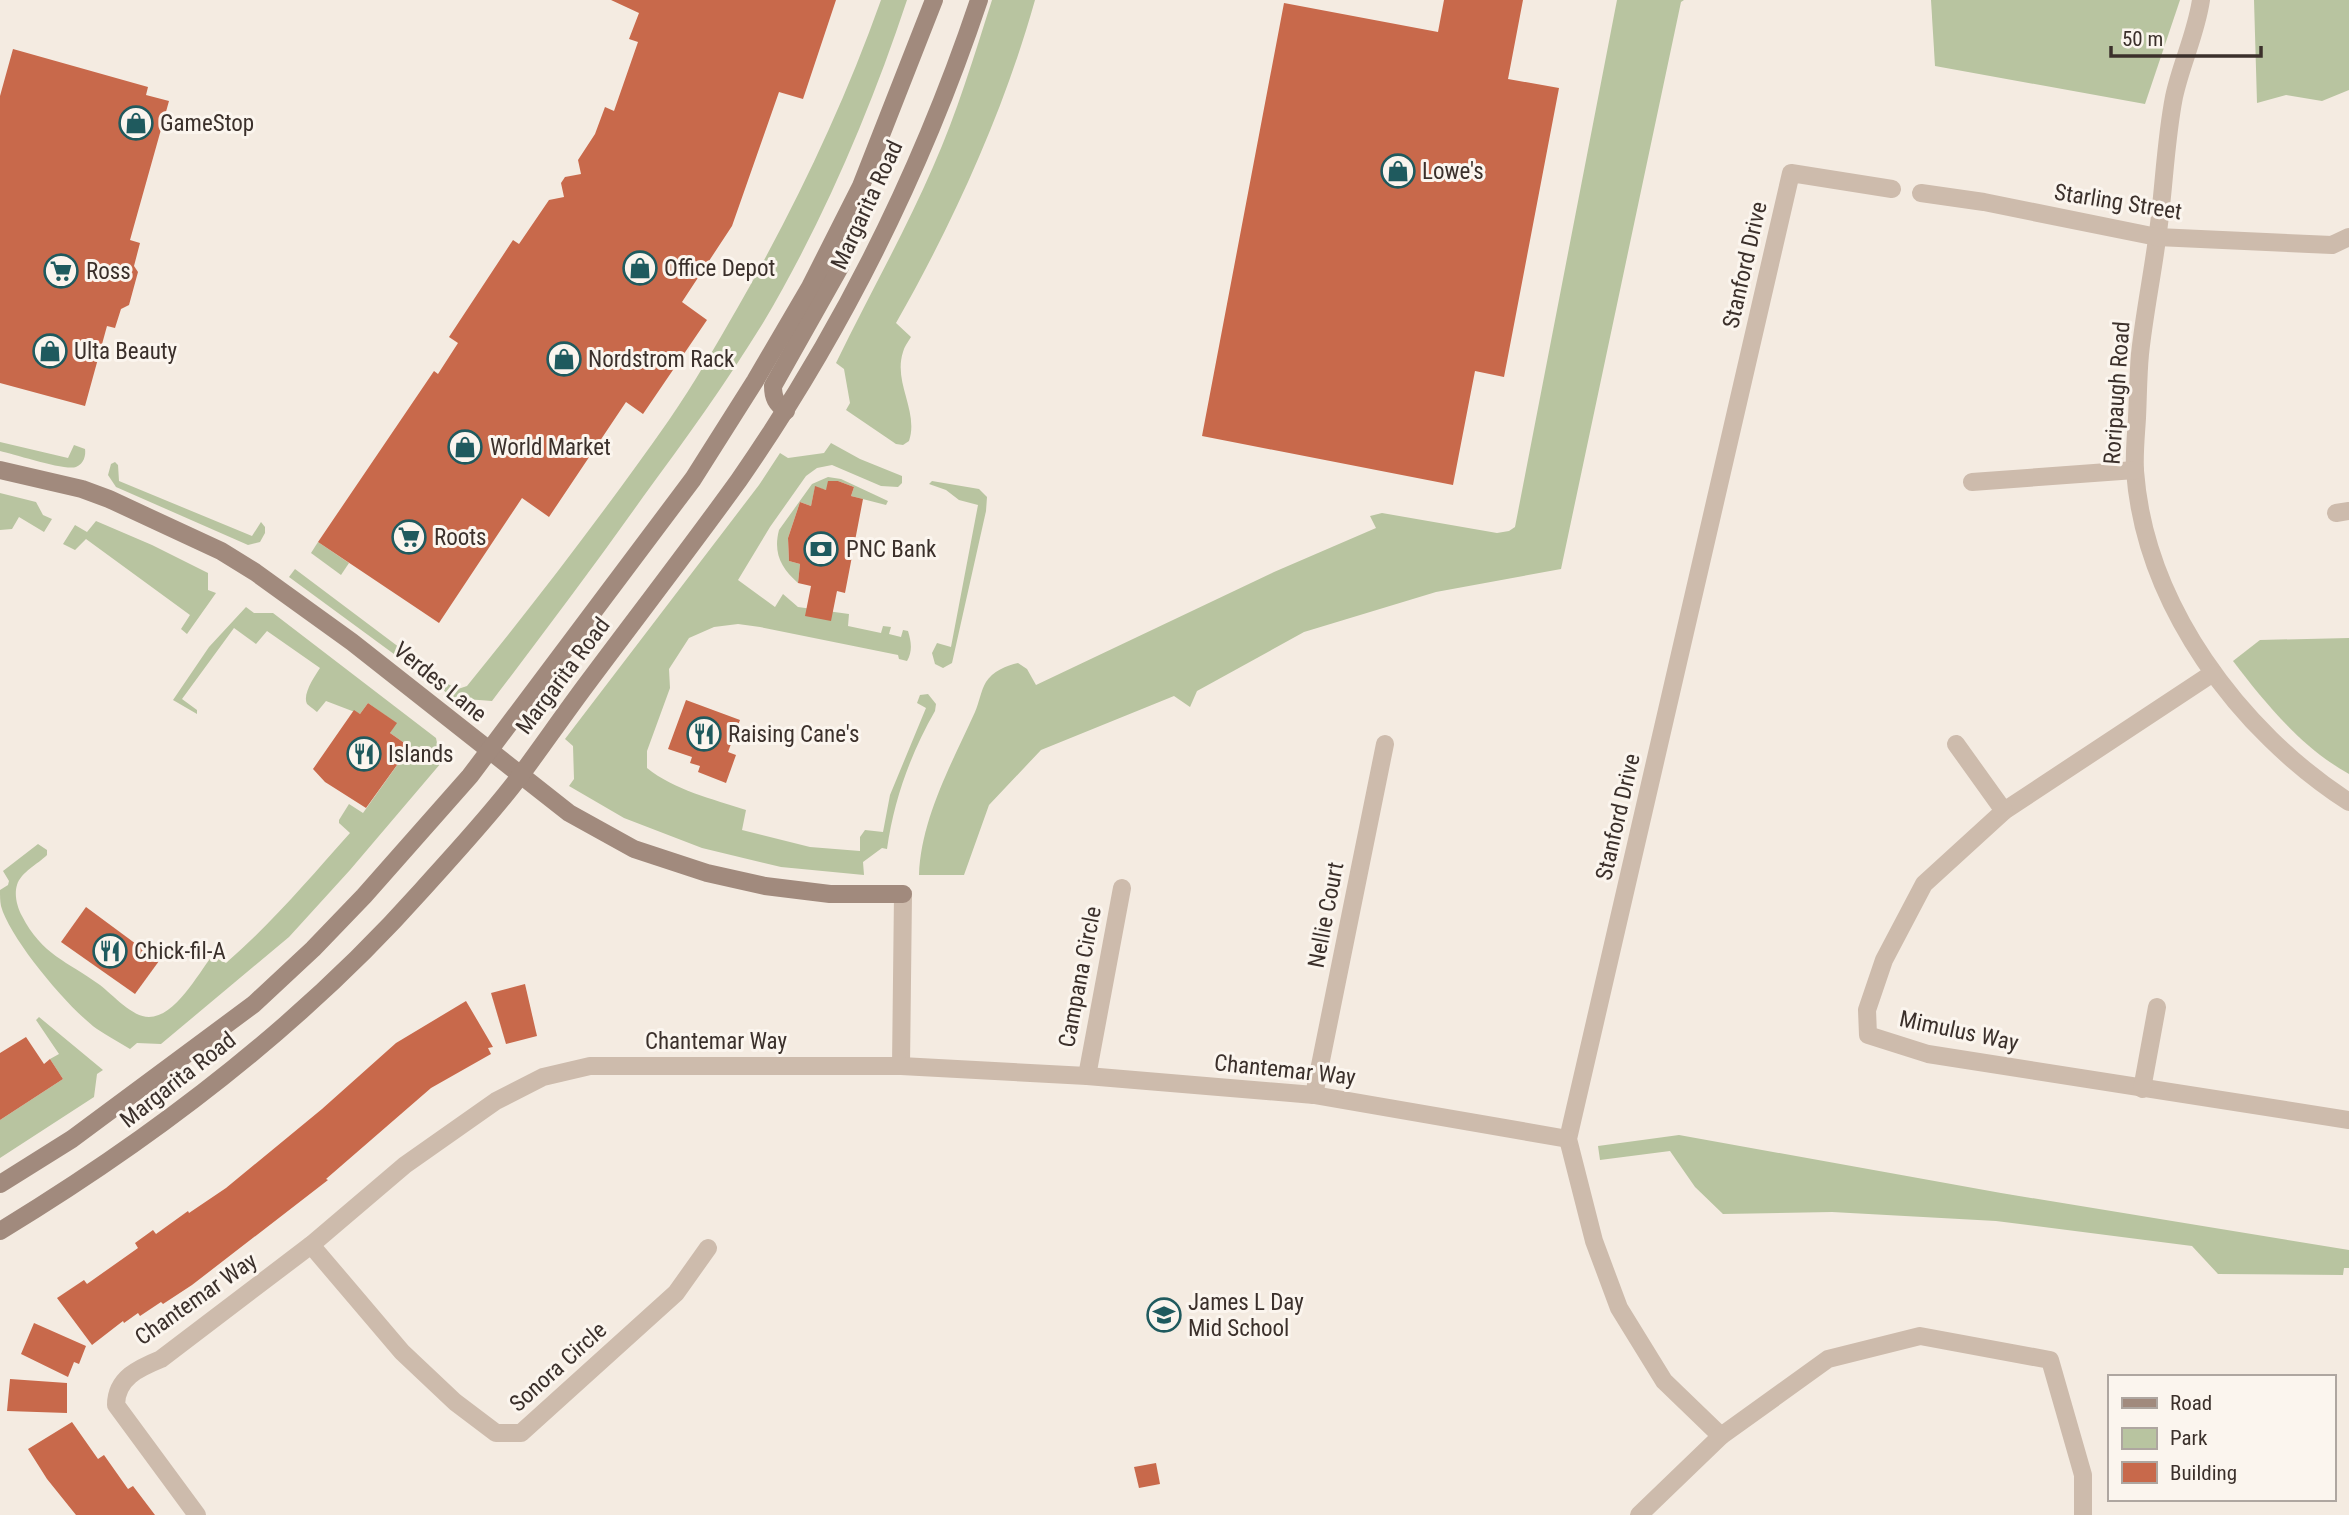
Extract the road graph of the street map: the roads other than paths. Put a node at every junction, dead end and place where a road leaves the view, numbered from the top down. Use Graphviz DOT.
graph roads {
  1 [pos="934,0"];
  2 [pos="979,0"];
  3 [pos="2201,0"];
  4 [pos="861,186"];
  5 [pos="1892,189"];
  6 [pos="1921,193"];
  7 [pos="2157,237"];
  8 [pos="2349,237"];
  9 [pos="786,411"];
  10 [pos="0,470"];
  11 [pos="2135,470"];
  12 [pos="1972,482"];
  13 [pos="2213,673"];
  14 [pos="1385,744"];
  15 [pos="1956,744"];
  16 [pos="489,752"];
  17 [pos="520,776"];
  18 [pos="2349,802"];
  19 [pos="2004,811"];
  20 [pos="1122,888"];
  21 [pos="903,894"];
  22 [pos="2157,1007"];
  23 [pos="901,1066"];
  24 [pos="1087,1076"];
  25 [pos="2142,1089"];
  26 [pos="1314,1095"];
  27 [pos="2349,1120"];
  28 [pos="1568,1139"];
  29 [pos="0,1184"];
  30 [pos="0,1231"];
  31 [pos="312,1245"];
  32 [pos="708,1248"];
  33 [pos="1721,1436"];
  34 [pos="197,1515"];
  35 [pos="1639,1515"];
  36 [pos="2083,1515"];
  1 -- 4 [label="main road, Margarita Road"];
  2 -- 9 [label="main road, Margarita Road"];
  3 -- 7 [label="street, Roripaugh Road"];
  4 -- 9 [label="main road"];
  4 -- 16 [label="main road, Margarita Road"];
  5 -- 28 [label="street, Stanford Drive"];
  6 -- 7 [label="street, Starling Street"];
  7 -- 8 [label="street, Starling Street"];
  7 -- 11 [label="street, Roripaugh Road"];
  9 -- 17 [label="main road, Margarita Road"];
  10 -- 16 [label="main road, Verdes Lane"];
  11 -- 12 [label="street"];
  11 -- 13 [label="street, Roripaugh Road"];
  13 -- 18 [label="street, Roripaugh Road"];
  13 -- 19 [label="street, Mimulus Way"];
  14 -- 26 [label="street, Nellie Court"];
  15 -- 19 [label="street"];
  16 -- 17 [label="main road, Verdes Lane"];
  16 -- 29 [label="main road, Margarita Road"];
  17 -- 21 [label="main road, Verdes Lane"];
  17 -- 30 [label="main road, Margarita Road"];
  19 -- 25 [label="street, Mimulus Way"];
  20 -- 24 [label="street, Campana Circle"];
  21 -- 23 [label="street"];
  22 -- 25 [label="street"];
  23 -- 24 [label="street, Chantemar Way"];
  23 -- 31 [label="street, Chantemar Way"];
  24 -- 26 [label="street, Chantemar Way"];
  25 -- 27 [label="street, Mimulus Way"];
  26 -- 28 [label="street, Chantemar Way"];
  28 -- 33 [label="street, Stanford Drive"];
  31 -- 32 [label="street, Sonora Circle"];
  31 -- 34 [label="street, Chantemar Way"];
  33 -- 35 [label="street"];
  33 -- 36 [label="street"];
}
